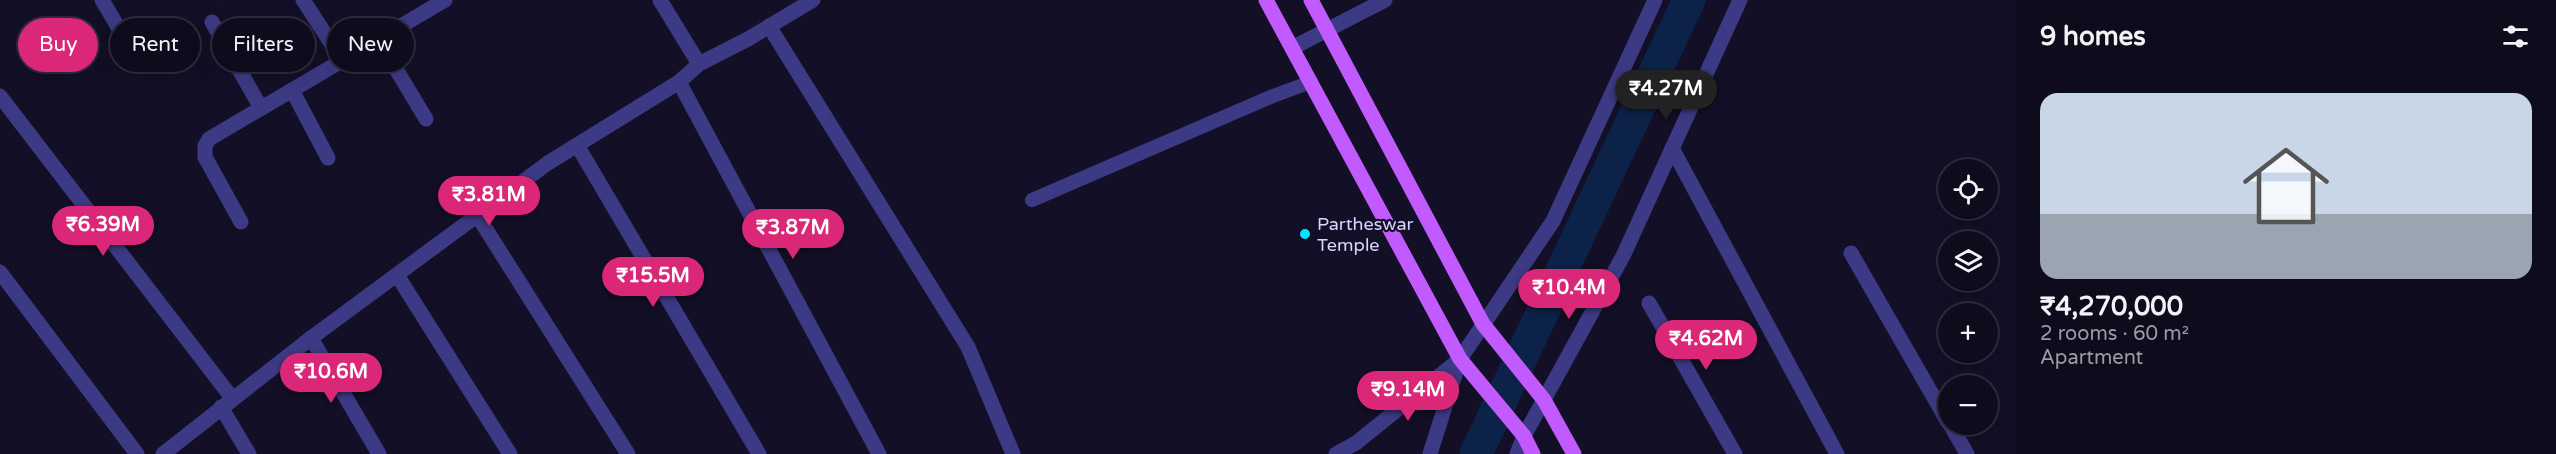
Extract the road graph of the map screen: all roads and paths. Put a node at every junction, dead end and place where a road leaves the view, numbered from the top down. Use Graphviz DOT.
graph roads {
  1 [pos="102,0"];
  2 [pos="303,0"];
  3 [pos="445,0"];
  4 [pos="660,0"];
  5 [pos="813,0"];
  6 [pos="1266,0"];
  7 [pos="1311,0"];
  8 [pos="1385,0"];
  9 [pos="1655,0"];
  10 [pos="1740,0"];
  11 [pos="427,4"];
  12 [pos="791,6"];
  13 [pos="113,18"];
  14 [pos="407,18"];
  15 [pos="769,26"];
  16 [pos="1327,30"];
  17 [pos="327,37"];
  18 [pos="1292,48"];
  19 [pos="699,64"];
  20 [pos="327,69"];
  21 [pos="240,72"];
  22 [pos="398,72"];
  23 [pos="1311,81"];
  24 [pos="679,82"];
  25 [pos="292,90"];
  26 [pos="0,96"];
  27 [pos="261,108"];
  28 [pos="426,119"];
  29 [pos="577,145"];
  30 [pos="1672,148"];
  31 [pos="328,158"];
  32 [pos="1032,200"];
  33 [pos="477,215"];
  34 [pos="242,222"];
  35 [pos="1851,253"];
  36 [pos="0,272"];
  37 [pos="397,274"];
  38 [pos="1649,303"];
  39 [pos="1483,324"];
  40 [pos="311,338"];
  41 [pos="1460,359"];
  42 [pos="1545,400"];
  43 [pos="226,403"];
  44 [pos="1938,404"];
  45 [pos="1956,435"];
  46 [pos="1524,436"];
  47 [pos="137,454"];
  48 [pos="163,454"];
  49 [pos="249,454"];
  50 [pos="379,454"];
  51 [pos="510,454"];
  52 [pos="628,454"];
  53 [pos="759,454"];
  54 [pos="879,454"];
  55 [pos="1013,454"];
  56 [pos="1336,454"];
  57 [pos="1430,454"];
  58 [pos="1517,454"];
  59 [pos="1533,454"];
  60 [pos="1574,454"];
  61 [pos="1735,454"];
  62 [pos="1837,454"];
  63 [pos="1967,454"];
  1 -- 13 [label="street"];
  2 -- 17 [label="street"];
  3 -- 11 [label="street"];
  4 -- 19 [label="street"];
  5 -- 12 [label="street"];
  6 -- 18 [label="main road"];
  7 -- 16 [label="main road"];
  8 -- 16 [label="street"];
  9 -- 39 [label="street"];
  10 -- 30 [label="street"];
  11 -- 14 [label="street"];
  12 -- 15 [label="street"];
  15 -- 19 [label="street"];
  15 -- 55 [label="street"];
  16 -- 18 [label="street"];
  16 -- 39 [label="main road"];
  18 -- 23 [label="main road"];
  19 -- 24 [label="street"];
  20 -- 25 [label="street"];
  21 -- 27 [label="street"];
  22 -- 28 [label="street"];
  23 -- 32 [label="lane"];
  23 -- 41 [label="main road"];
  24 -- 29 [label="street"];
  24 -- 54 [label="street"];
  25 -- 27 [label="street"];
  25 -- 31 [label="street"];
  26 -- 43 [label="street"];
  27 -- 34 [label="street"];
  29 -- 33 [label="street"];
  29 -- 53 [label="street"];
  30 -- 42 [label="street"];
  30 -- 62 [label="street"];
  33 -- 37 [label="street"];
  33 -- 52 [label="street"];
  35 -- 44 [label="street"];
  36 -- 47 [label="street"];
  37 -- 40 [label="street"];
  37 -- 51 [label="street"];
  38 -- 61 [label="street"];
  39 -- 41 [label="street"];
  39 -- 42 [label="main road"];
  40 -- 43 [label="street"];
  40 -- 50 [label="street"];
  41 -- 46 [label="main road"];
  41 -- 56 [label="street"];
  41 -- 57 [label="street"];
  42 -- 46 [label="street"];
  42 -- 60 [label="main road"];
  43 -- 48 [label="street"];
  43 -- 49 [label="street"];
  45 -- 63 [label="street"];
  46 -- 58 [label="street"];
  46 -- 59 [label="main road"];
}
